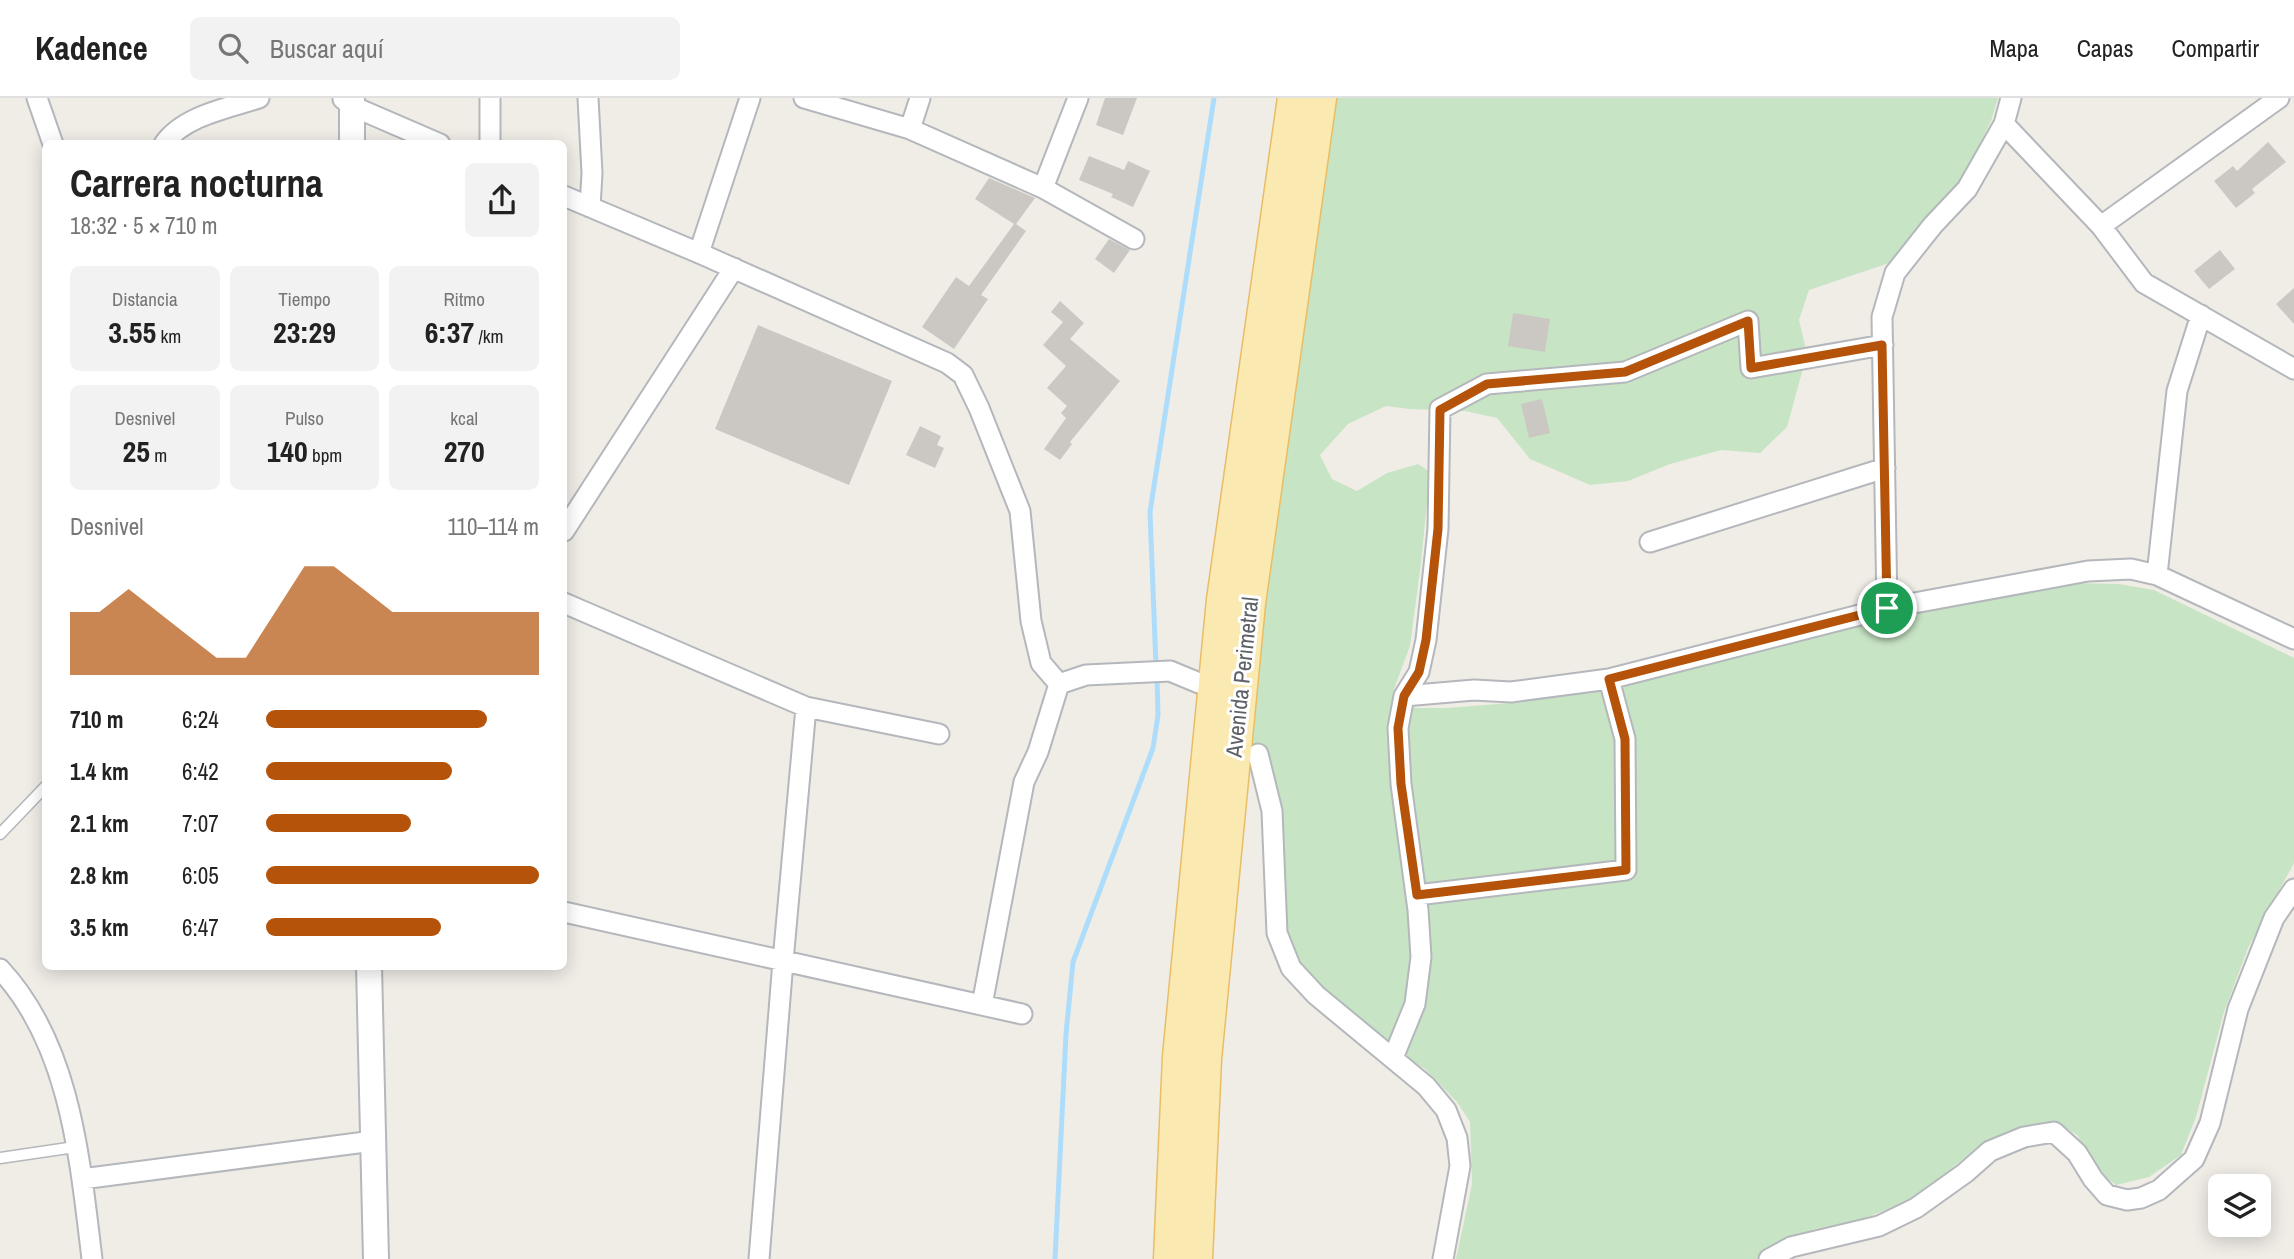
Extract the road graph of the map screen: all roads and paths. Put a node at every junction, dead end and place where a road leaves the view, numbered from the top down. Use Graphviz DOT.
graph roads {
  1 [pos="37,98"];
  2 [pos="259,98"];
  3 [pos="490,98"];
  4 [pos="588,98"];
  5 [pos="750,98"];
  6 [pos="804,98"];
  7 [pos="920,98"];
  8 [pos="1078,98"];
  9 [pos="1294,98"];
  10 [pos="1320,98"];
  11 [pos="2011,98"];
  12 [pos="2279,98"];
  13 [pos="348,101"];
  14 [pos="2004,124"];
  15 [pos="910,129"];
  16 [pos="52,140"];
  17 [pos="167,140"];
  18 [pos="352,140"];
  19 [pos="431,140"];
  20 [pos="490,140"];
  21 [pos="1043,188"];
  22 [pos="567,197"];
  23 [pos="590,206"];
  24 [pos="2101,226"];
  25 [pos="1134,239"];
  26 [pos="699,253"];
  27 [pos="734,268"];
  28 [pos="2201,315"];
  29 [pos="1882,345"];
  30 [pos="2294,369"];
  31 [pos="1885,468"];
  32 [pos="567,526"];
  33 [pos="1650,542"];
  34 [pos="2157,575"];
  35 [pos="567,604"];
  36 [pos="1887,608"];
  37 [pos="2294,639"];
  38 [pos="1609,679"];
  39 [pos="1199,683"];
  40 [pos="1059,684"];
  41 [pos="1404,696"];
  42 [pos="806,707"];
  43 [pos="939,734"];
  44 [pos="1258,754"];
  45 [pos="42,790"];
  46 [pos="0,834"];
  47 [pos="2294,889"];
  48 [pos="1417,895"];
  49 [pos="567,913"];
  50 [pos="783,961"];
  51 [pos="0,970"];
  52 [pos="369,970"];
  53 [pos="982,1006"];
  54 [pos="1023,1014"];
  55 [pos="1393,1058"];
  56 [pos="373,1141"];
  57 [pos="75,1147"];
  58 [pos="0,1158"];
  59 [pos="82,1180"];
  60 [pos="92,1259"];
  61 [pos="376,1259"];
  62 [pos="760,1259"];
  63 [pos="1170,1259"];
  64 [pos="1196,1259"];
  65 [pos="1443,1259"];
  66 [pos="1769,1259"];
  1 -- 16 [label="street"];
  2 -- 17 [label="street"];
  3 -- 20 [label="street"];
  4 -- 23 [label="street"];
  5 -- 26 [label="street"];
  6 -- 15 [label="street"];
  7 -- 15 [label="street"];
  8 -- 21 [label="street"];
  9 -- 63 [label="main road, Avenida Perimetral"];
  10 -- 64 [label="main road, Avenida Perimetral"];
  11 -- 14 [label="street"];
  12 -- 24 [label="street"];
  13 -- 18 [label="street"];
  13 -- 19 [label="street"];
  14 -- 24 [label="street"];
  14 -- 29 [label="street"];
  15 -- 21 [label="street"];
  21 -- 25 [label="street"];
  22 -- 23 [label="street"];
  23 -- 26 [label="street"];
  24 -- 28 [label="street"];
  26 -- 27 [label="street"];
  27 -- 32 [label="street"];
  27 -- 40 [label="street"];
  28 -- 30 [label="street"];
  28 -- 34 [label="street"];
  29 -- 31 [label="street"];
  29 -- 41 [label="street"];
  31 -- 33 [label="street"];
  31 -- 36 [label="street"];
  34 -- 36 [label="street"];
  34 -- 37 [label="street"];
  35 -- 42 [label="street"];
  36 -- 38 [label="street"];
  38 -- 41 [label="street"];
  38 -- 48 [label="street"];
  39 -- 40 [label="street"];
  40 -- 53 [label="street"];
  41 -- 48 [label="street"];
  42 -- 43 [label="street"];
  42 -- 50 [label="street"];
  44 -- 55 [label="street"];
  45 -- 46 [label="lane"];
  47 -- 66 [label="street"];
  48 -- 55 [label="street"];
  49 -- 50 [label="street"];
  50 -- 53 [label="street"];
  50 -- 62 [label="street"];
  51 -- 57 [label="street"];
  52 -- 56 [label="street"];
  53 -- 54 [label="street"];
  55 -- 65 [label="street"];
  56 -- 59 [label="street"];
  56 -- 61 [label="street"];
  57 -- 58 [label="lane"];
  57 -- 59 [label="street"];
  59 -- 60 [label="street"];
}
